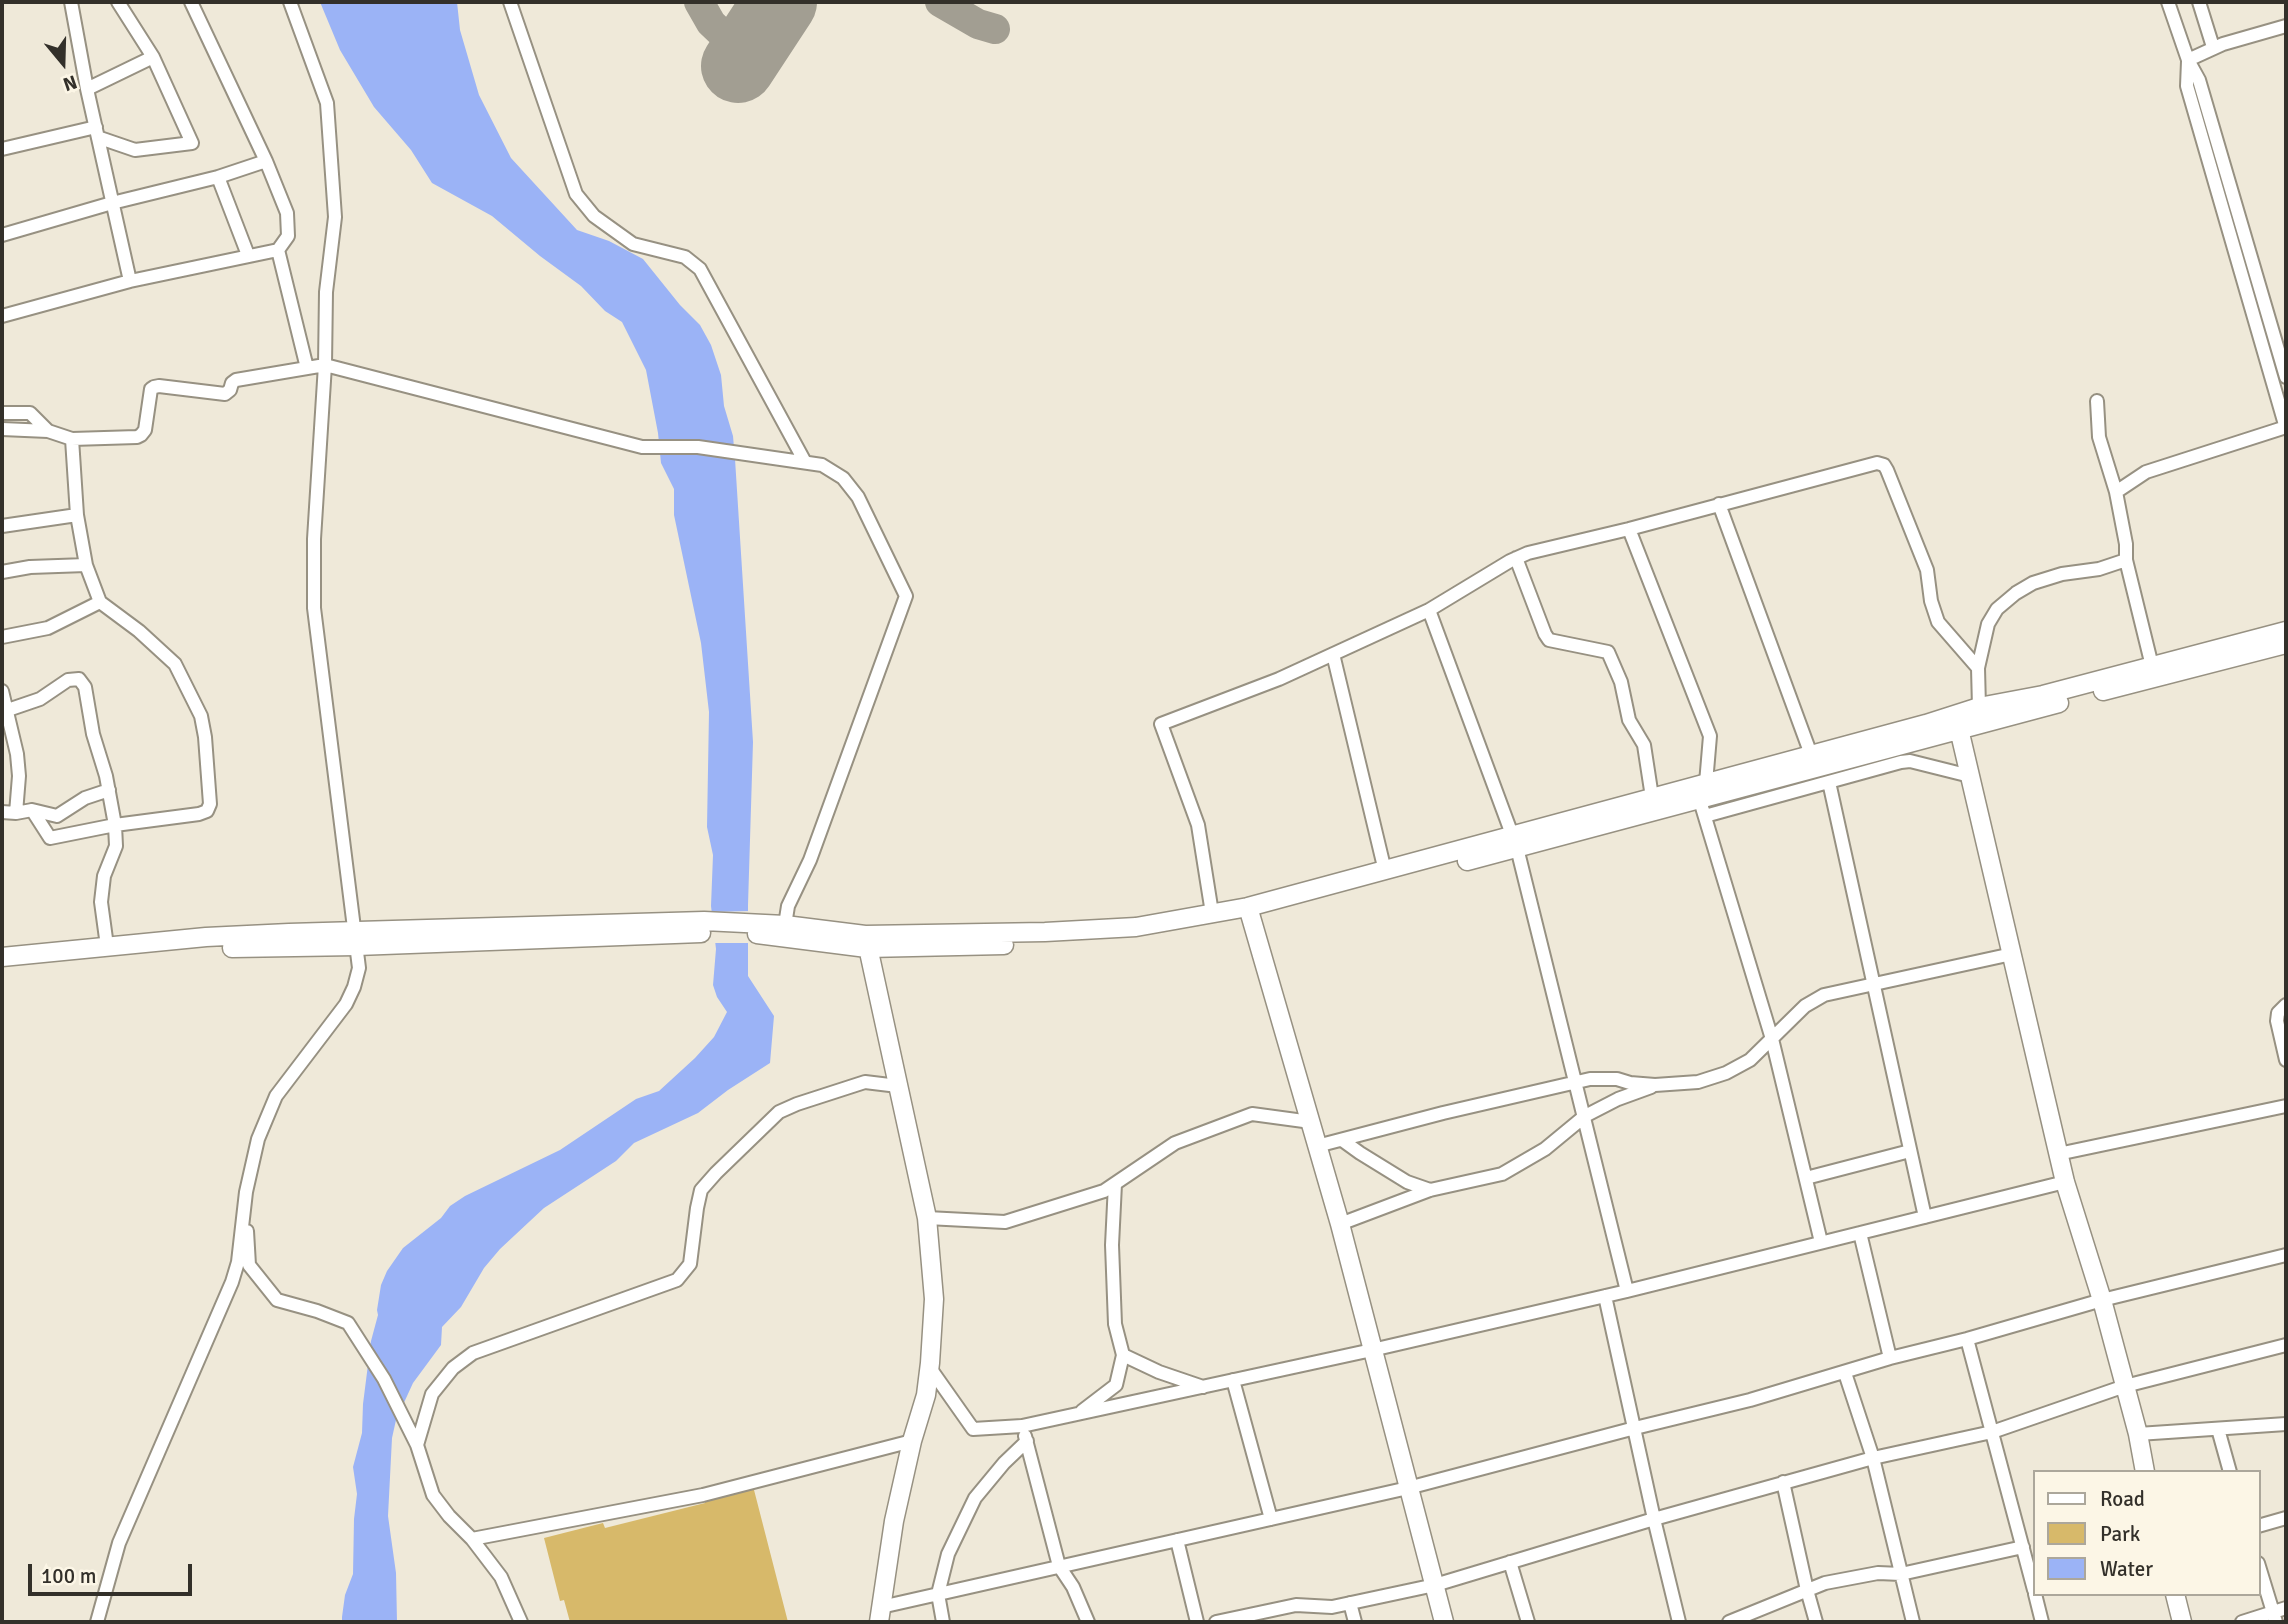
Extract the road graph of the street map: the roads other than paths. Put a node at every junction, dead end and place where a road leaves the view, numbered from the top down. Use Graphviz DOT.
graph roads {
  1 [pos="71,2"];
  2 [pos="118,2"];
  3 [pos="191,2"];
  4 [pos="290,2"];
  5 [pos="510,2"];
  6 [pos="2168,2"];
  7 [pos="2199,2"];
  8 [pos="2286,26"];
  9 [pos="2213,47"];
  10 [pos="153,57"];
  11 [pos="2188,60"];
  12 [pos="87,89"];
  13 [pos="98,132"];
  14 [pos="2,149"];
  15 [pos="266,161"];
  16 [pos="218,177"];
  17 [pos="112,203"];
  18 [pos="2,235"];
  19 [pos="278,250"];
  20 [pos="248,255"];
  21 [pos="130,281"];
  22 [pos="2,316"];
  23 [pos="325,365"];
  24 [pos="307,368"];
  25 [pos="2286,377"];
  26 [pos="2097,401"];
  27 [pos="2,413"];
  28 [pos="2286,427"];
  29 [pos="2,429"];
  30 [pos="48,431"];
  31 [pos="72,439"];
  32 [pos="805,462"];
  33 [pos="2116,492"];
  34 [pos="1719,504"];
  35 [pos="77,515"];
  36 [pos="2,526"];
  37 [pos="1629,529"];
  38 [pos="1516,558"];
  39 [pos="2126,560"];
  40 [pos="86,565"];
  41 [pos="2,572"];
  42 [pos="100,602"];
  43 [pos="1429,610"];
  44 [pos="2286,631"];
  45 [pos="2,638"];
  46 [pos="2286,644"];
  47 [pos="2243,648"];
  48 [pos="1334,654"];
  49 [pos="2152,666"];
  50 [pos="1978,668"];
  51 [pos="2,691"];
  52 [pos="2045,701"];
  53 [pos="1979,707"];
  54 [pos="4,711"];
  55 [pos="1959,729"];
  56 [pos="1813,761"];
  57 [pos="1851,766"];
  58 [pos="1970,776"];
  59 [pos="1829,782"];
  60 [pos="1768,788"];
  61 [pos="1701,789"];
  62 [pos="109,790"];
  63 [pos="1652,797"];
  64 [pos="32,810"];
  65 [pos="2,812"];
  66 [pos="16,813"];
  67 [pos="1705,816"];
  68 [pos="115,825"];
  69 [pos="1515,842"];
  70 [pos="1385,871"];
  71 [pos="1249,912"];
  72 [pos="1212,913"];
  73 [pos="785,925"];
  74 [pos="754,928"];
  75 [pos="356,939"];
  76 [pos="866,942"];
  77 [pos="107,946"];
  78 [pos="2012,954"];
  79 [pos="2,957"];
  80 [pos="2,968"];
  81 [pos="1874,984"];
  82 [pos="2286,1005"];
  83 [pos="1772,1039"];
  84 [pos="2286,1060"];
  85 [pos="1576,1083"];
  86 [pos="1655,1085"];
  87 [pos="898,1086"];
  88 [pos="2286,1106"];
  89 [pos="1585,1116"];
  90 [pos="1311,1122"];
  91 [pos="1342,1140"];
  92 [pos="1317,1146"];
  93 [pos="1910,1151"];
  94 [pos="2058,1154"];
  95 [pos="1806,1178"];
  96 [pos="2065,1182"];
  97 [pos="1115,1184"];
  98 [pos="1430,1190"];
  99 [pos="246,1192"];
  100 [pos="1925,1217"];
  101 [pos="927,1218"];
  102 [pos="1340,1224"];
  103 [pos="1860,1233"];
  104 [pos="1821,1242"];
  105 [pos="2286,1255"];
  106 [pos="1627,1291"];
  107 [pos="1605,1296"];
  108 [pos="2102,1300"];
  109 [pos="1967,1339"];
  110 [pos="2286,1345"];
  111 [pos="1372,1350"];
  112 [pos="1123,1355"];
  113 [pos="1889,1358"];
  114 [pos="930,1368"];
  115 [pos="1846,1373"];
  116 [pos="1233,1380"];
  117 [pos="2125,1386"];
  118 [pos="1203,1387"];
  119 [pos="1077,1414"];
  120 [pos="2286,1424"];
  121 [pos="1022,1426"];
  122 [pos="1634,1428"];
  123 [pos="2218,1429"];
  124 [pos="1992,1432"];
  125 [pos="2138,1434"];
  126 [pos="912,1441"];
  127 [pos="1027,1441"];
  128 [pos="418,1445"];
  129 [pos="1873,1458"];
  130 [pos="2146,1470"];
  131 [pos="2230,1470"];
  132 [pos="1783,1482"];
  133 [pos="1409,1488"];
  134 [pos="1654,1518"];
  135 [pos="2286,1518"];
  136 [pos="1271,1519"];
  137 [pos="2260,1525"];
  138 [pos="472,1539"];
  139 [pos="1177,1540"];
  140 [pos="2023,1547"];
  141 [pos="1510,1562"];
  142 [pos="1059,1566"];
  143 [pos="2260,1569"];
  144 [pos="1901,1574"];
  145 [pos="2032,1581"];
  146 [pos="1435,1586"];
  147 [pos="1807,1590"];
  148 [pos="938,1594"];
  149 [pos="2036,1596"];
  150 [pos="2176,1596"];
  151 [pos="1350,1603"];
  152 [pos="2286,1608"];
  153 [pos="880,1615"];
  154 [pos="2275,1617"];
  155 [pos="97,1622"];
  156 [pos="521,1622"];
  157 [pos="943,1622"];
  158 [pos="1087,1622"];
  159 [pos="1197,1622"];
  160 [pos="1216,1622"];
  161 [pos="1355,1622"];
  162 [pos="1444,1622"];
  163 [pos="1528,1622"];
  164 [pos="1679,1622"];
  165 [pos="1729,1622"];
  166 [pos="1816,1622"];
  167 [pos="1913,1622"];
  168 [pos="2042,1622"];
  169 [pos="2182,1622"];
  170 [pos="2242,1622"];
  1 -- 12 [label="street"];
  2 -- 10 [label="street"];
  3 -- 15 [label="street"];
  4 -- 23 [label="street"];
  5 -- 32 [label="street"];
  6 -- 11 [label="street"];
  7 -- 9 [label="street"];
  8 -- 9 [label="street"];
  9 -- 11 [label="street"];
  10 -- 12 [label="street"];
  10 -- 13 [label="street"];
  11 -- 25 [label="street"];
  11 -- 28 [label="street"];
  12 -- 13 [label="street"];
  13 -- 14 [label="street"];
  13 -- 17 [label="street"];
  15 -- 16 [label="street"];
  15 -- 19 [label="street"];
  16 -- 17 [label="street"];
  16 -- 20 [label="street"];
  17 -- 18 [label="street"];
  17 -- 21 [label="street"];
  19 -- 20 [label="street"];
  19 -- 24 [label="street"];
  20 -- 21 [label="street"];
  21 -- 22 [label="street"];
  23 -- 24 [label="street"];
  23 -- 32 [label="street"];
  23 -- 75 [label="street"];
  24 -- 31 [label="street"];
  26 -- 33 [label="street"];
  27 -- 30 [label="street"];
  28 -- 33 [label="street"];
  29 -- 30 [label="street"];
  30 -- 31 [label="street"];
  31 -- 35 [label="street"];
  32 -- 73 [label="street"];
  33 -- 39 [label="street"];
  34 -- 37 [label="street"];
  34 -- 50 [label="street"];
  34 -- 56 [label="street"];
  35 -- 36 [label="street"];
  35 -- 40 [label="street"];
  37 -- 38 [label="street"];
  37 -- 61 [label="street"];
  38 -- 43 [label="street"];
  38 -- 63 [label="street"];
  39 -- 49 [label="street"];
  39 -- 50 [label="street"];
  40 -- 41 [label="street"];
  40 -- 42 [label="street"];
  42 -- 45 [label="street"];
  42 -- 68 [label="street"];
  43 -- 48 [label="street"];
  43 -- 69 [label="street"];
  44 -- 47 [label="street"];
  46 -- 47 [label="street"];
  47 -- 49 [label="street"];
  47 -- 52 [label="street"];
  48 -- 70 [label="street"];
  48 -- 72 [label="street"];
  49 -- 52 [label="street"];
  50 -- 53 [label="street"];
  51 -- 54 [label="street"];
  52 -- 53 [label="street"];
  52 -- 55 [label="street"];
  53 -- 56 [label="street"];
  54 -- 62 [label="street"];
  54 -- 66 [label="street"];
  55 -- 57 [label="street"];
  55 -- 58 [label="street"];
  56 -- 57 [label="street"];
  56 -- 60 [label="street"];
  56 -- 61 [label="street"];
  57 -- 58 [label="street"];
  57 -- 59 [label="street"];
  58 -- 78 [label="street"];
  59 -- 60 [label="street"];
  59 -- 81 [label="street"];
  60 -- 61 [label="street"];
  60 -- 67 [label="street"];
  61 -- 63 [label="street"];
  61 -- 67 [label="street"];
  61 -- 69 [label="street"];
  62 -- 64 [label="street"];
  62 -- 68 [label="street"];
  63 -- 69 [label="street"];
  64 -- 66 [label="street"];
  64 -- 68 [label="street"];
  65 -- 66 [label="street"];
  67 -- 83 [label="street"];
  68 -- 77 [label="street"];
  69 -- 70 [label="street"];
  69 -- 71 [label="street"];
  69 -- 85 [label="street"];
  70 -- 71 [label="street"];
  71 -- 72 [label="street"];
  71 -- 76 [label="street"];
  71 -- 90 [label="street"];
  72 -- 76 [label="street"];
  73 -- 74 [label="street"];
  73 -- 76 [label="street"];
  74 -- 75 [label="street"];
  74 -- 76 [label="street"];
  75 -- 77 [label="street"];
  75 -- 80 [label="street"];
  75 -- 99 [label="street"];
  76 -- 87 [label="street"];
  77 -- 79 [label="street"];
  78 -- 81 [label="street"];
  78 -- 94 [label="street"];
  81 -- 83 [label="street"];
  81 -- 93 [label="street"];
  82 -- 84 [label="street"];
  83 -- 86 [label="street"];
  83 -- 95 [label="street"];
  85 -- 86 [label="street"];
  85 -- 89 [label="street"];
  85 -- 91 [label="street"];
  86 -- 89 [label="street"];
  87 -- 101 [label="street"];
  87 -- 128 [label="street"];
  88 -- 94 [label="street"];
  89 -- 98 [label="street"];
  89 -- 106 [label="street"];
  90 -- 92 [label="street"];
  90 -- 97 [label="street"];
  91 -- 92 [label="street"];
  91 -- 98 [label="street"];
  92 -- 102 [label="street"];
  93 -- 95 [label="street"];
  93 -- 100 [label="street"];
  94 -- 96 [label="street"];
  95 -- 104 [label="street"];
  96 -- 100 [label="street"];
  96 -- 108 [label="street"];
  97 -- 101 [label="street"];
  97 -- 112 [label="street"];
  98 -- 102 [label="street"];
  99 -- 128 [label="street"];
  99 -- 155 [label="street"];
  100 -- 103 [label="street"];
  101 -- 114 [label="street"];
  102 -- 111 [label="street"];
  103 -- 104 [label="street"];
  103 -- 113 [label="street"];
  104 -- 106 [label="street"];
  105 -- 108 [label="street"];
  106 -- 107 [label="street"];
  107 -- 111 [label="street"];
  107 -- 122 [label="street"];
  108 -- 109 [label="street"];
  108 -- 117 [label="street"];
  109 -- 113 [label="street"];
  109 -- 124 [label="street"];
  110 -- 117 [label="street"];
  111 -- 116 [label="street"];
  111 -- 133 [label="street"];
  112 -- 118 [label="street"];
  112 -- 119 [label="street"];
  113 -- 115 [label="street"];
  114 -- 121 [label="street"];
  114 -- 126 [label="street"];
  115 -- 122 [label="street"];
  115 -- 129 [label="street"];
  116 -- 118 [label="street"];
  116 -- 136 [label="street"];
  117 -- 124 [label="street"];
  117 -- 125 [label="street"];
  118 -- 119 [label="street"];
  119 -- 121 [label="street"];
  120 -- 123 [label="street"];
  121 -- 127 [label="street"];
  122 -- 133 [label="street"];
  122 -- 134 [label="street"];
  123 -- 125 [label="street"];
  123 -- 131 [label="street"];
  124 -- 129 [label="street"];
  124 -- 140 [label="street"];
  125 -- 130 [label="street"];
  126 -- 138 [label="street"];
  126 -- 153 [label="street"];
  127 -- 142 [label="street"];
  127 -- 148 [label="street"];
  128 -- 138 [label="street"];
  129 -- 132 [label="street"];
  129 -- 144 [label="street"];
  132 -- 134 [label="street"];
  132 -- 147 [label="street"];
  133 -- 136 [label="street"];
  133 -- 146 [label="street"];
  134 -- 141 [label="street"];
  134 -- 164 [label="street"];
  135 -- 137 [label="street"];
  136 -- 139 [label="street"];
  138 -- 156 [label="street"];
  139 -- 142 [label="street"];
  139 -- 159 [label="street"];
  140 -- 144 [label="street"];
  140 -- 145 [label="street"];
  141 -- 146 [label="street"];
  141 -- 163 [label="street"];
  142 -- 148 [label="street"];
  142 -- 158 [label="street"];
  143 -- 154 [label="street"];
  144 -- 147 [label="street"];
  144 -- 167 [label="street"];
  146 -- 151 [label="street"];
  146 -- 162 [label="street"];
  147 -- 165 [label="street"];
  147 -- 166 [label="street"];
  148 -- 153 [label="street"];
  148 -- 157 [label="street"];
  149 -- 168 [label="street"];
  150 -- 169 [label="street"];
  151 -- 160 [label="street"];
  151 -- 161 [label="street"];
  152 -- 154 [label="street"];
  154 -- 170 [label="street"];
}
